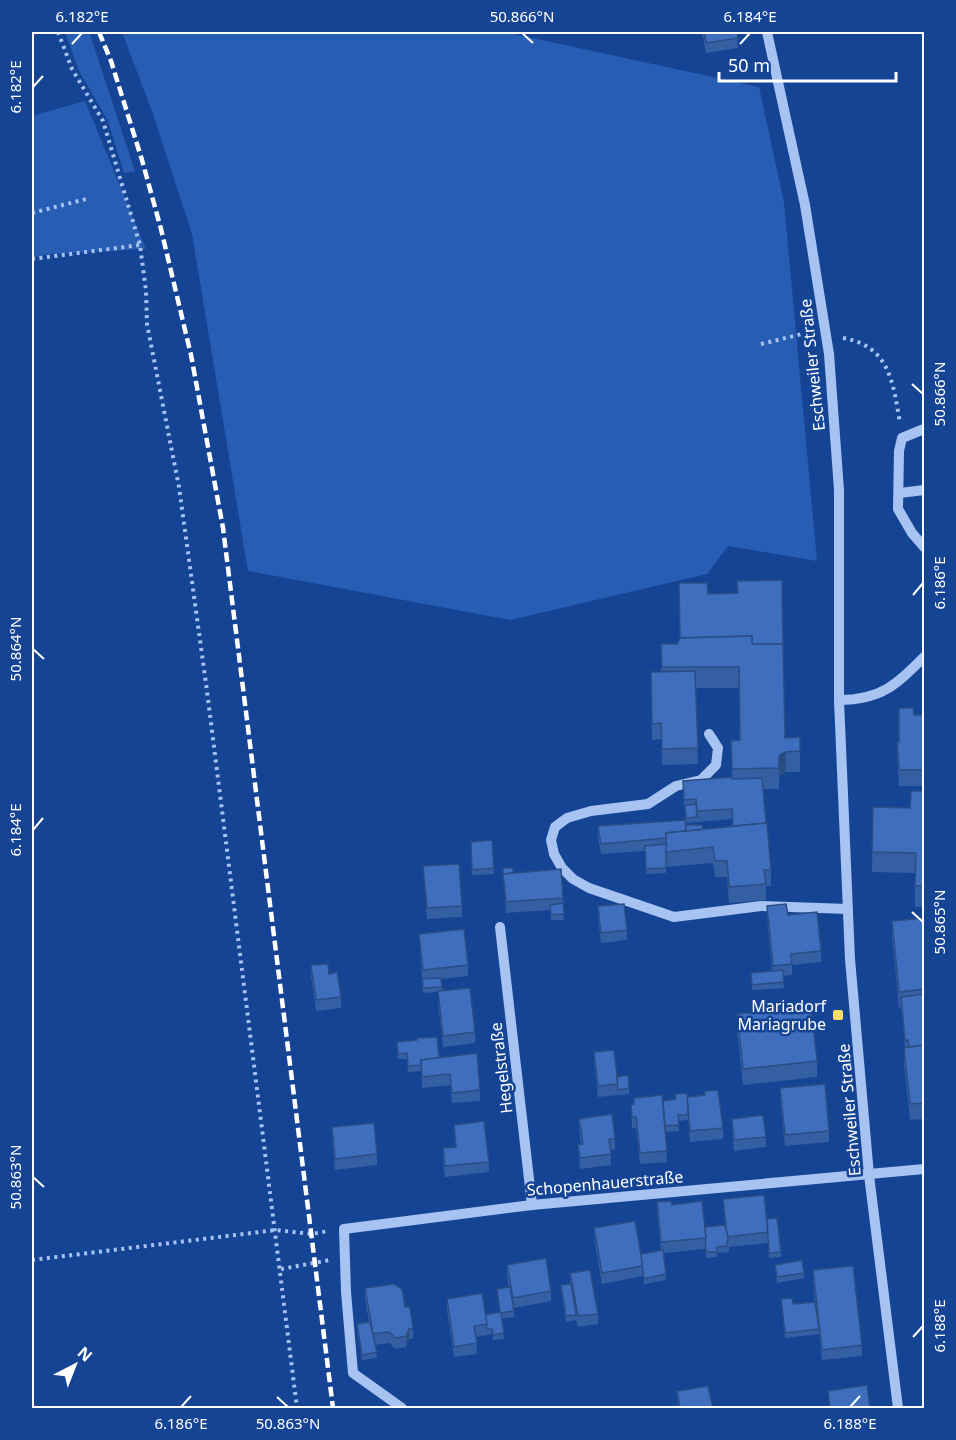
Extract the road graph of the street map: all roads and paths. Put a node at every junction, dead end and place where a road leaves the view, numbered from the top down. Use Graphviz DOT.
graph roads {
  1 [pos="58,32"];
  2 [pos="767,32"];
  3 [pos="86,198"];
  4 [pos="32,213"];
  5 [pos="140,245"];
  6 [pos="32,259"];
  7 [pos="813,335"];
  8 [pos="833,337"];
  9 [pos="761,345"];
  10 [pos="924,429"];
  11 [pos="902,438"];
  12 [pos="924,490"];
  13 [pos="900,494"];
  14 [pos="924,547"];
  15 [pos="924,657"];
  16 [pos="839,700"];
  17 [pos="709,734"];
  18 [pos="848,909"];
  19 [pos="500,927"];
  20 [pos="924,1169"];
  21 [pos="869,1175"];
  22 [pos="532,1205"];
  23 [pos="344,1229"];
  24 [pos="276,1230"];
  25 [pos="344,1258"];
  26 [pos="32,1260"];
  27 [pos="281,1269"];
  28 [pos="297,1408"];
  29 [pos="402,1408"];
  30 [pos="898,1408"];
  1 -- 5 [label="path"];
  2 -- 16 [label="street, Eschweiler Straße, bridge"];
  3 -- 4 [label="path"];
  5 -- 6 [label="path"];
  5 -- 24 [label="path"];
  7 -- 9 [label="path"];
  8 -- 11 [label="path"];
  10 -- 11 [label="street"];
  11 -- 13 [label="street"];
  12 -- 13 [label="street"];
  13 -- 14 [label="street"];
  15 -- 16 [label="street"];
  16 -- 18 [label="street, Eschweiler Straße"];
  17 -- 18 [label="street"];
  18 -- 21 [label="street, Eschweiler Straße"];
  19 -- 22 [label="street, Hegelstraße"];
  20 -- 21 [label="street, Schopenhauerstraße"];
  21 -- 22 [label="street, Schopenhauerstraße"];
  21 -- 30 [label="street, Eschweiler Straße"];
  22 -- 23 [label="street, Schopenhauerstraße"];
  23 -- 24 [label="path"];
  23 -- 25 [label="street"];
  24 -- 26 [label="path"];
  24 -- 27 [label="path"];
  25 -- 27 [label="path"];
  25 -- 29 [label="street"];
  27 -- 28 [label="path"];
}
